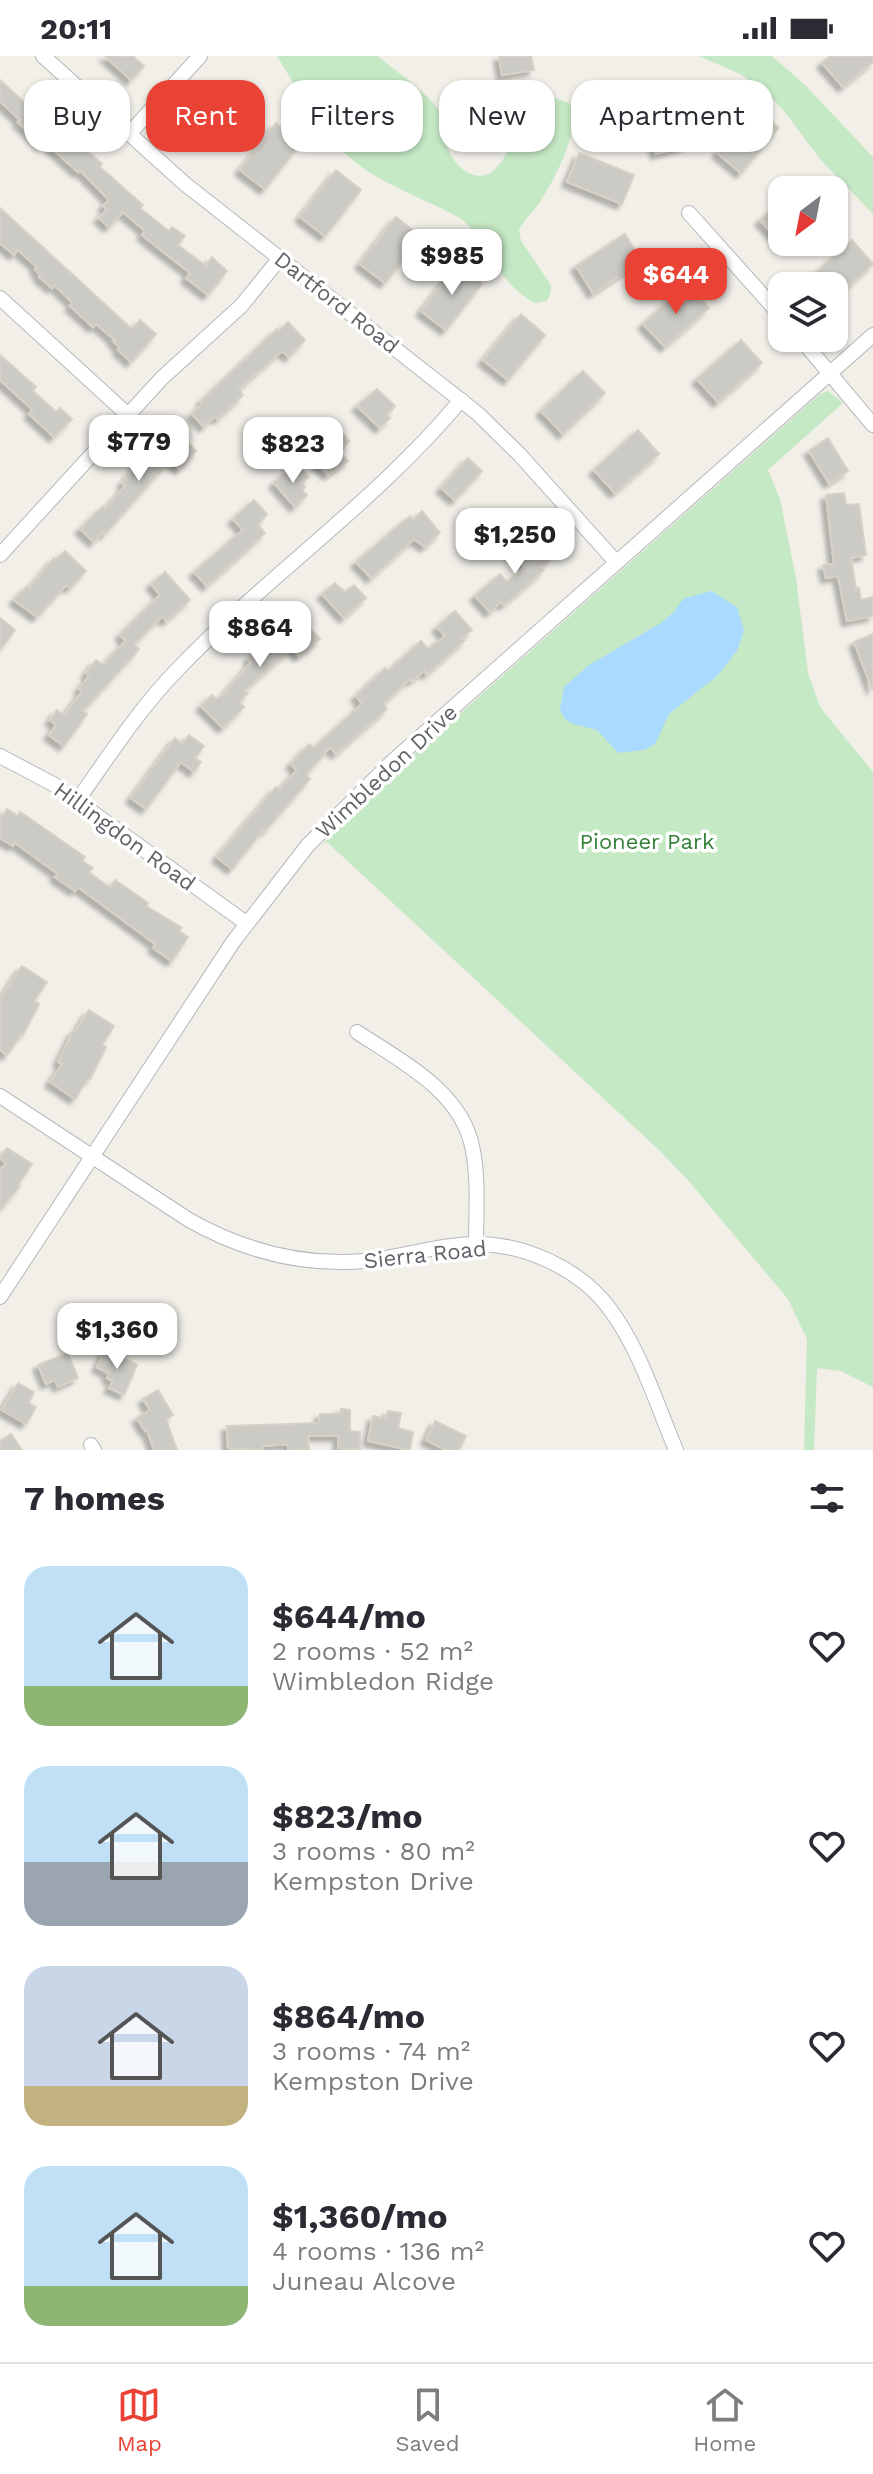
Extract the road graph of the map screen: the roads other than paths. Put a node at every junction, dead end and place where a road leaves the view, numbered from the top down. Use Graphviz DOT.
graph roads {
  1 [pos="43,56"];
  2 [pos="200,56"];
  3 [pos="69,80"];
  4 [pos="130,133"];
  5 [pos="130,135"];
  6 [pos="689,213"];
  7 [pos="280,258"];
  8 [pos="0,298"];
  9 [pos="768,301"];
  10 [pos="873,335"];
  11 [pos="812,352"];
  12 [pos="830,372"];
  13 [pos="461,400"];
  14 [pos="128,415"];
  15 [pos="873,425"];
  16 [pos="0,555"];
  17 [pos="616,562"];
  18 [pos="0,756"];
  19 [pos="77,801"];
  20 [pos="246,923"];
  21 [pos="357,1032"];
  22 [pos="0,1096"];
  23 [pos="92,1156"];
  24 [pos="476,1244"];
  25 [pos="0,1297"];
  26 [pos="676,1450"];
  1 -- 3 [label="street, Dartford Road"];
  2 -- 4 [label="street"];
  5 -- 7 [label="street, Dartford Road"];
  6 -- 9 [label="street"];
  7 -- 13 [label="street, Dartford Road"];
  7 -- 14 [label="street"];
  8 -- 14 [label="street"];
  10 -- 12 [label="street, Wimbledon Drive"];
  11 -- 12 [label="street"];
  12 -- 15 [label="street"];
  12 -- 17 [label="street, Wimbledon Drive"];
  13 -- 17 [label="street, Dartford Road"];
  13 -- 19 [label="street"];
  14 -- 16 [label="street"];
  17 -- 20 [label="street, Wimbledon Drive"];
  18 -- 19 [label="street, Hillingdon Road"];
  19 -- 20 [label="street, Hillingdon Road"];
  20 -- 23 [label="street, Wimbledon Drive"];
  21 -- 24 [label="street"];
  22 -- 23 [label="street, Sierra Road"];
  23 -- 24 [label="street, Sierra Road"];
  23 -- 25 [label="street, Wimbledon Drive"];
  24 -- 26 [label="street, Sierra Road"];
}
